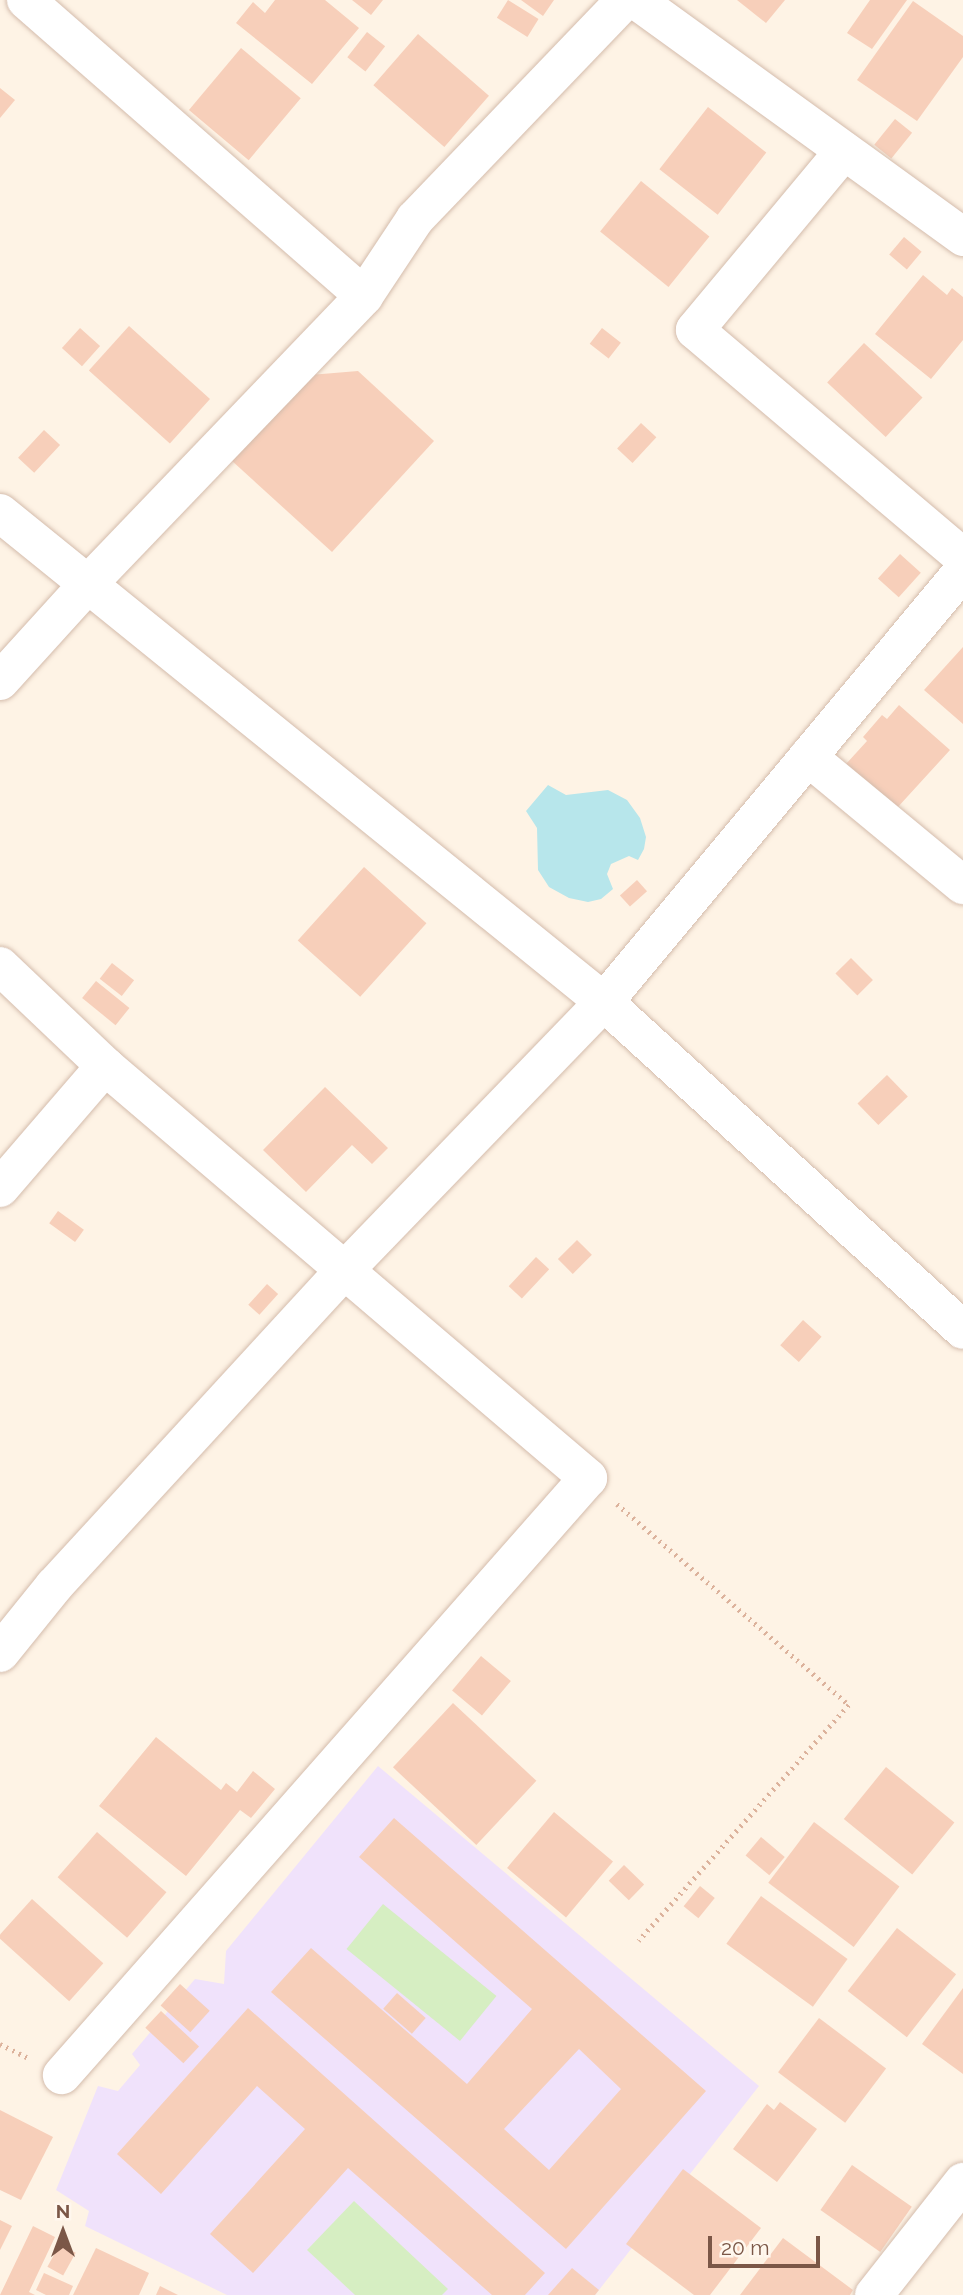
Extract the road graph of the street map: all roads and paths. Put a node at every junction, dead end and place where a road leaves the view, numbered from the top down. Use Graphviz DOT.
graph roads {
  1 [pos="26,0"];
  2 [pos="643,3"];
  3 [pos="844,151"];
  4 [pos="963,237"];
  5 [pos="364,296"];
  6 [pos="0,513"];
  7 [pos="963,556"];
  8 [pos="963,572"];
  9 [pos="88,584"];
  10 [pos="0,681"];
  11 [pos="808,757"];
  12 [pos="963,885"];
  13 [pos="0,966"];
  14 [pos="604,1002"];
  15 [pos="105,1066"];
  16 [pos="0,1188"];
  17 [pos="343,1272"];
  18 [pos="963,1330"];
  19 [pos="588,1478"];
  20 [pos="0,1653"];
  21 [pos="639,1941"];
  22 [pos="62,2075"];
  23 [pos="963,2182"];
  24 [pos="874,2295"];
  1 -- 5 [label="street"];
  2 -- 3 [label="street"];
  2 -- 5 [label="street"];
  3 -- 4 [label="street"];
  3 -- 7 [label="street"];
  5 -- 9 [label="street"];
  6 -- 9 [label="street"];
  8 -- 11 [label="street"];
  9 -- 10 [label="street"];
  9 -- 14 [label="street"];
  11 -- 12 [label="street"];
  11 -- 14 [label="street"];
  13 -- 15 [label="street"];
  14 -- 17 [label="street"];
  14 -- 18 [label="street"];
  15 -- 16 [label="street"];
  15 -- 17 [label="street"];
  17 -- 19 [label="street"];
  17 -- 20 [label="street"];
  19 -- 21 [label="path"];
  19 -- 22 [label="street"];
  23 -- 24 [label="street"];
}
